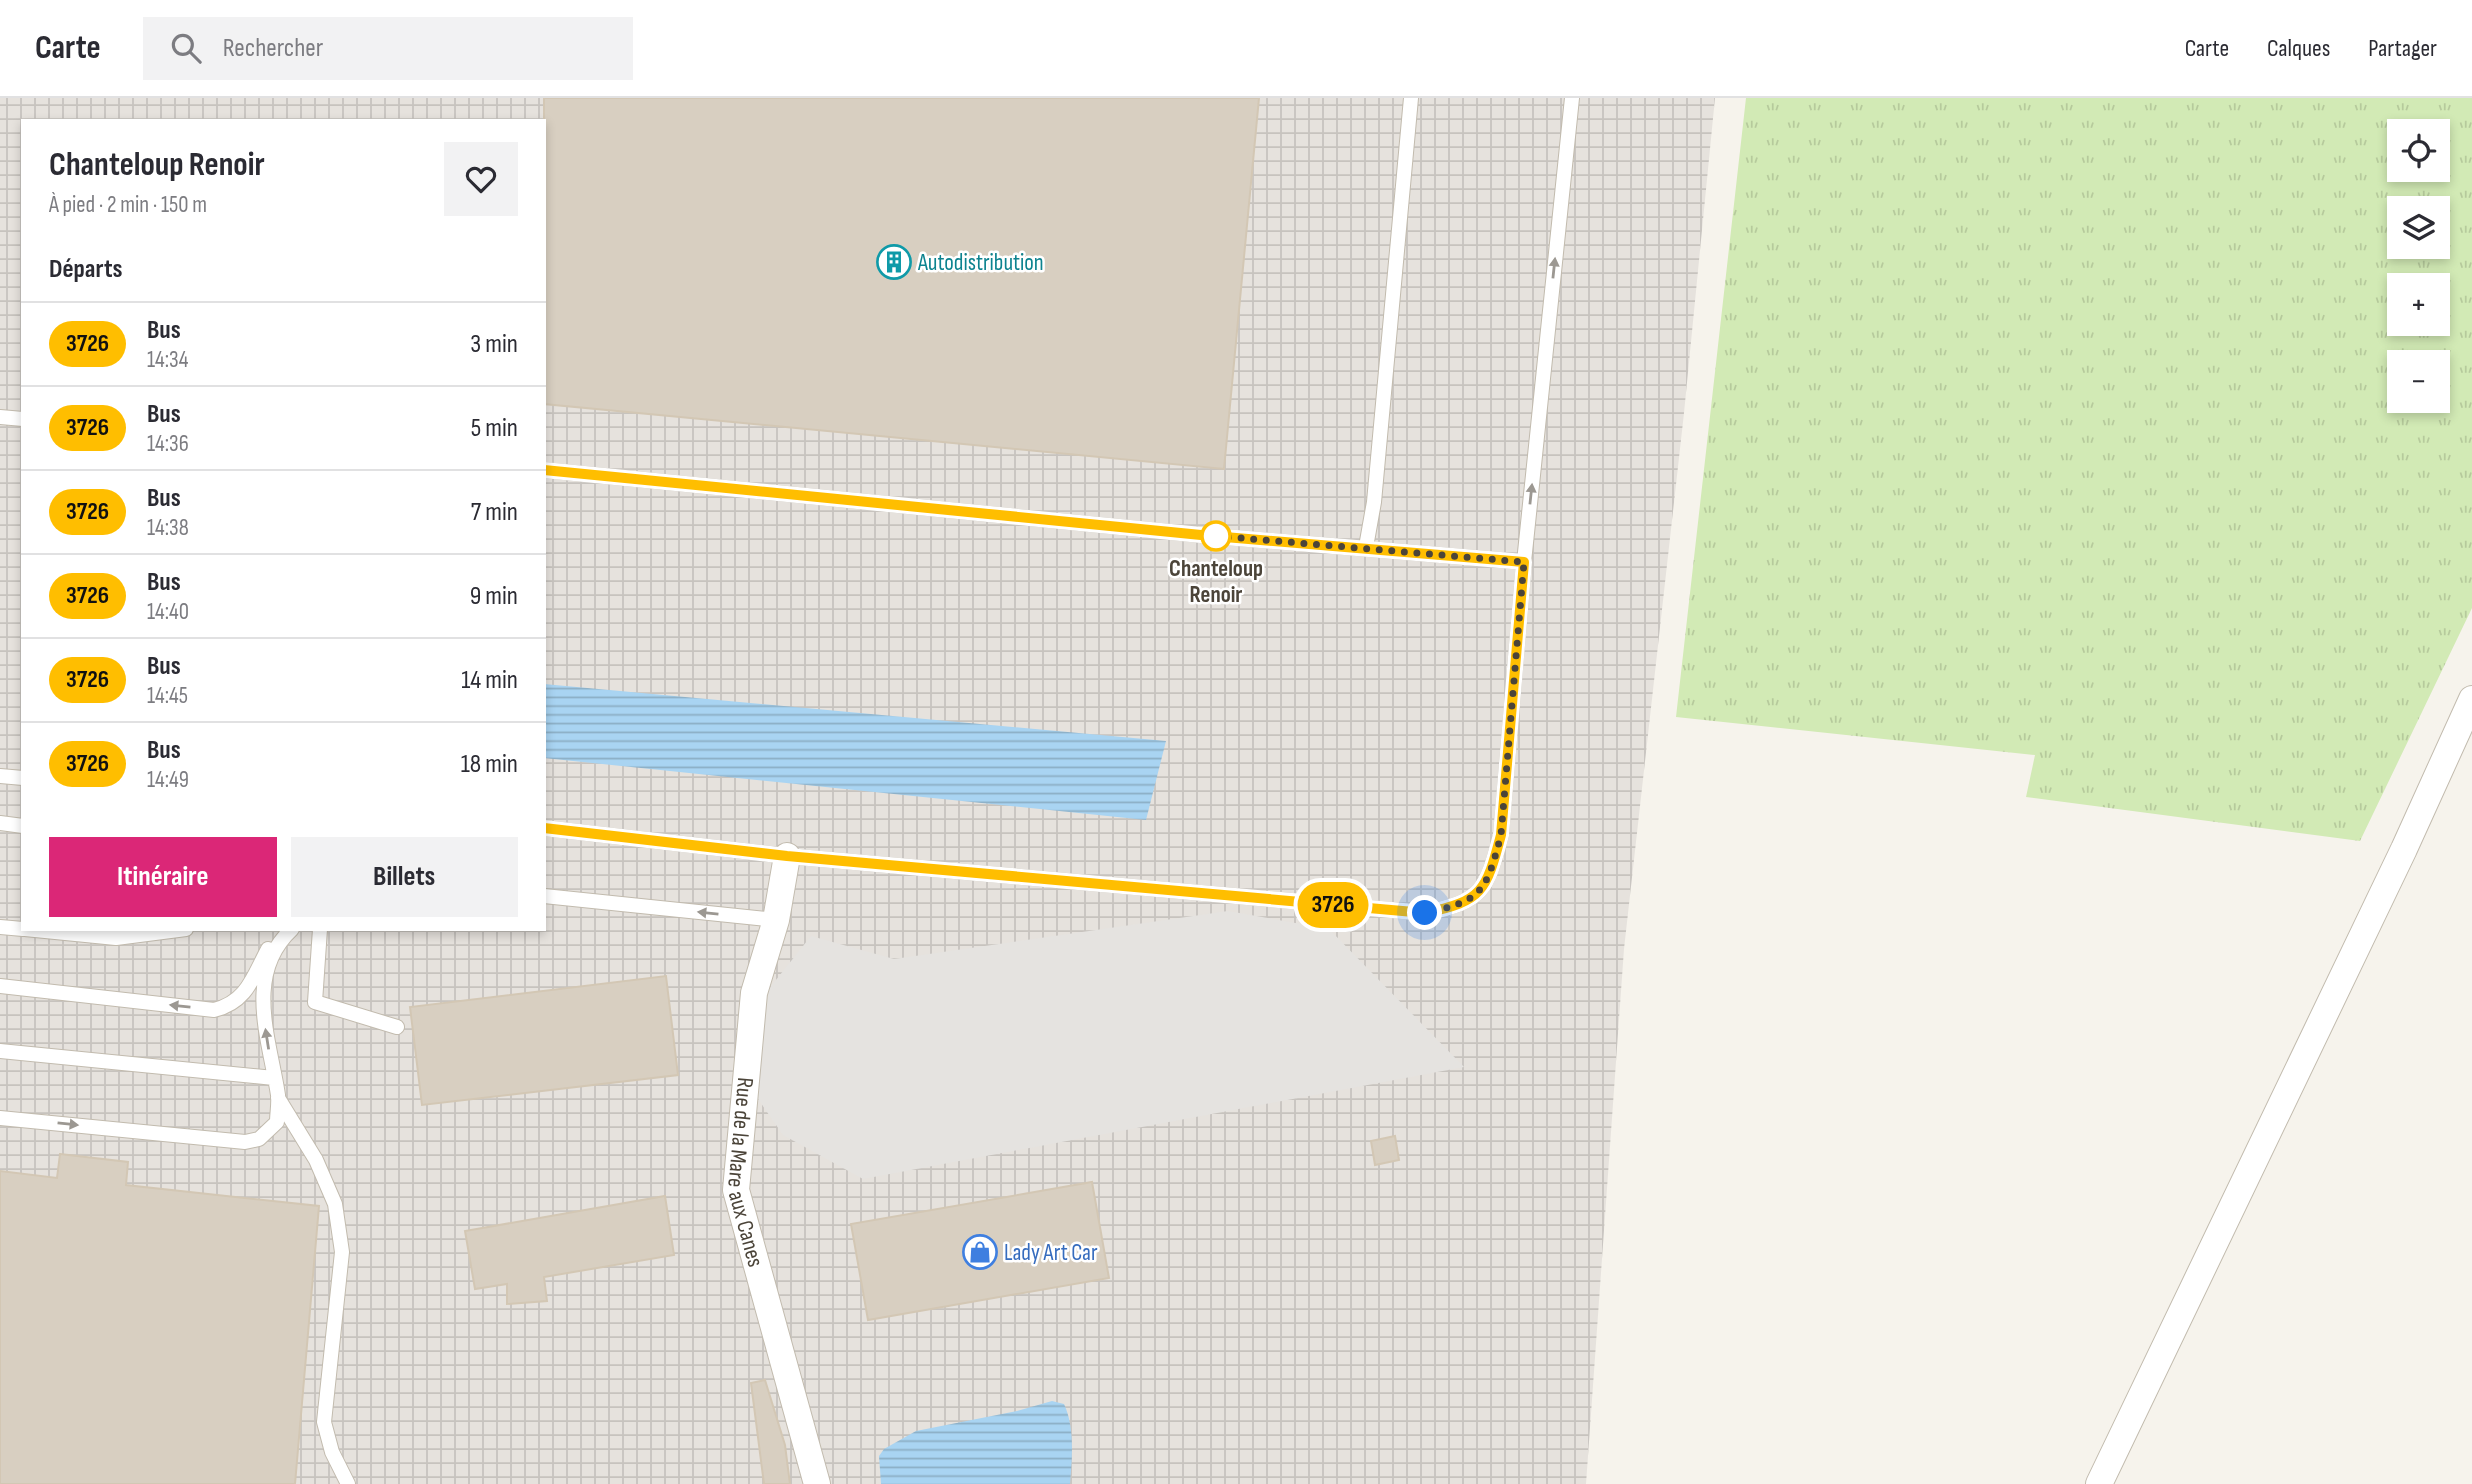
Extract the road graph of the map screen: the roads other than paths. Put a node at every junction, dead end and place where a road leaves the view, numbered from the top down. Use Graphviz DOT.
graph roads {
  1 [pos="1411,98"];
  2 [pos="1572,98"];
  3 [pos="0,417"];
  4 [pos="21,419"];
  5 [pos="546,470"];
  6 [pos="1366,547"];
  7 [pos="1524,562"];
  8 [pos="2472,699"];
  9 [pos="0,776"];
  10 [pos="21,778"];
  11 [pos="0,823"];
  12 [pos="21,826"];
  13 [pos="546,828"];
  14 [pos="787,856"];
  15 [pos="546,896"];
  16 [pos="776,920"];
  17 [pos="0,927"];
  18 [pos="21,929"];
  19 [pos="44,931"];
  20 [pos="171,931"];
  21 [pos="277,931"];
  22 [pos="290,931"];
  23 [pos="320,931"];
  24 [pos="0,986"];
  25 [pos="397,1027"];
  26 [pos="0,1051"];
  27 [pos="274,1078"];
  28 [pos="278,1098"];
  29 [pos="0,1118"];
  30 [pos="348,1484"];
  31 [pos="817,1484"];
  32 [pos="2099,1484"];
  1 -- 6 [label="lane"];
  7 -- 2 [label="lane, one-way"];
  3 -- 4 [label="lane"];
  5 -- 6 [label="lane"];
  6 -- 7 [label="lane"];
  7 -- 14 [label="lane"];
  8 -- 32 [label="street"];
  9 -- 10 [label="lane"];
  11 -- 12 [label="lane"];
  13 -- 14 [label="lane"];
  14 -- 16 [label="street, Rue de la Mare aux Canes"];
  16 -- 15 [label="lane, one-way"];
  16 -- 31 [label="street, Rue de la Mare aux Canes"];
  17 -- 18 [label="lane"];
  19 -- 20 [label="lane"];
  21 -- 24 [label="lane, one-way"];
  27 -- 22 [label="lane, one-way"];
  23 -- 25 [label="lane"];
  26 -- 27 [label="lane"];
  27 -- 28 [label="lane"];
  29 -- 28 [label="lane, one-way"];
  28 -- 30 [label="lane"];
}
